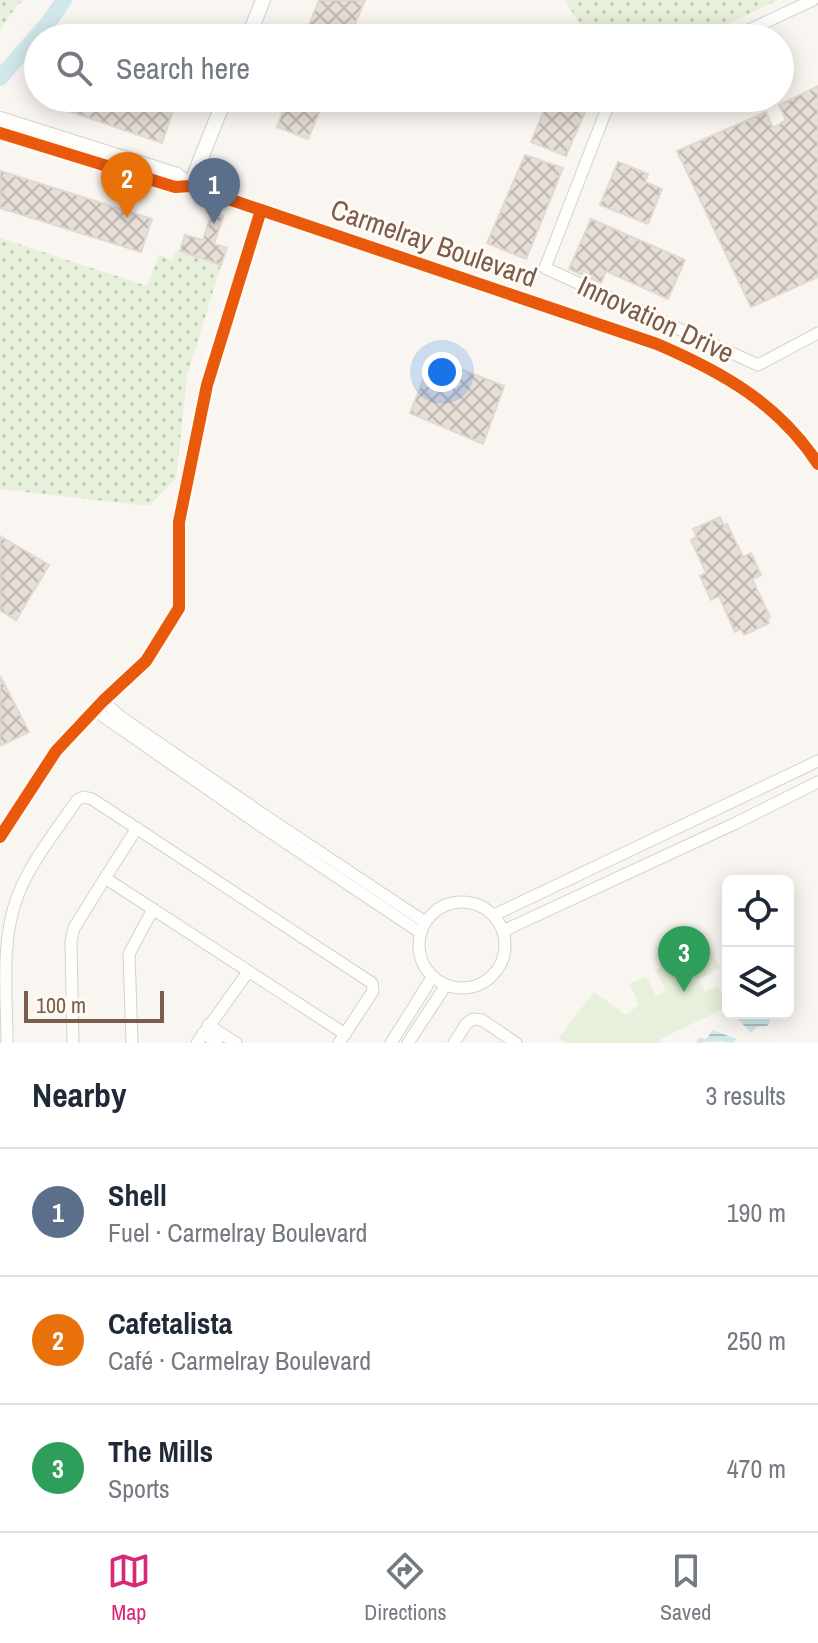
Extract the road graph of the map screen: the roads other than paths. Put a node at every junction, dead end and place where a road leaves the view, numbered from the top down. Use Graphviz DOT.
graph roads {
  1 [pos="263,0"];
  2 [pos="813,0"];
  3 [pos="254,24"];
  4 [pos="762,24"];
  5 [pos="219,112"];
  6 [pos="606,112"];
  7 [pos="3,127"];
  8 [pos="190,186"];
  9 [pos="261,210"];
  10 [pos="818,333"];
  11 [pos="818,464"];
  12 [pos="98,705"];
  13 [pos="818,761"];
  14 [pos="818,782"];
  15 [pos="137,828"];
  16 [pos="0,837"];
  17 [pos="632,850"];
  18 [pos="599,865"];
  19 [pos="640,866"];
  20 [pos="105,878"];
  21 [pos="606,882"];
  22 [pos="153,909"];
  23 [pos="494,915"];
  24 [pos="423,927"];
  25 [pos="503,931"];
  26 [pos="248,972"];
  27 [pos="433,976"];
  28 [pos="446,985"];
  29 [pos="203,1034"];
  30 [pos="342,1039"];
  31 [pos="7,1043"];
  32 [pos="73,1043"];
  33 [pos="132,1043"];
  34 [pos="217,1043"];
  35 [pos="236,1043"];
  36 [pos="391,1043"];
  37 [pos="408,1043"];
  38 [pos="454,1043"];
  39 [pos="516,1043"];
  1 -- 3 [label="street"];
  2 -- 4 [label="street"];
  5 -- 8 [label="street"];
  6 -- 10 [label="street, Innovation Drive"];
  7 -- 8 [label="street, Carmelray Boulevard"];
  8 -- 9 [label="street, Carmelray Boulevard"];
  9 -- 11 [label="street, Carmelray Boulevard"];
  9 -- 12 [label="street"];
  12 -- 16 [label="street"];
  12 -- 24 [label="street"];
  13 -- 17 [label="street"];
  14 -- 19 [label="street"];
  15 -- 20 [label="street"];
  15 -- 30 [label="street"];
  15 -- 31 [label="street"];
  17 -- 18 [label="street"];
  17 -- 19 [label="street"];
  18 -- 21 [label="street"];
  18 -- 23 [label="street"];
  19 -- 21 [label="street"];
  20 -- 22 [label="street"];
  20 -- 32 [label="street"];
  21 -- 25 [label="street"];
  22 -- 26 [label="street"];
  22 -- 33 [label="street"];
  23 -- 24 [label="street"];
  23 -- 25 [label="street"];
  24 -- 27 [label="street"];
  25 -- 28 [label="street"];
  26 -- 29 [label="street"];
  26 -- 30 [label="street"];
  27 -- 28 [label="street"];
  27 -- 36 [label="street"];
  28 -- 37 [label="street"];
  29 -- 34 [label="street"];
  29 -- 35 [label="street"];
  38 -- 39 [label="street"];
}
